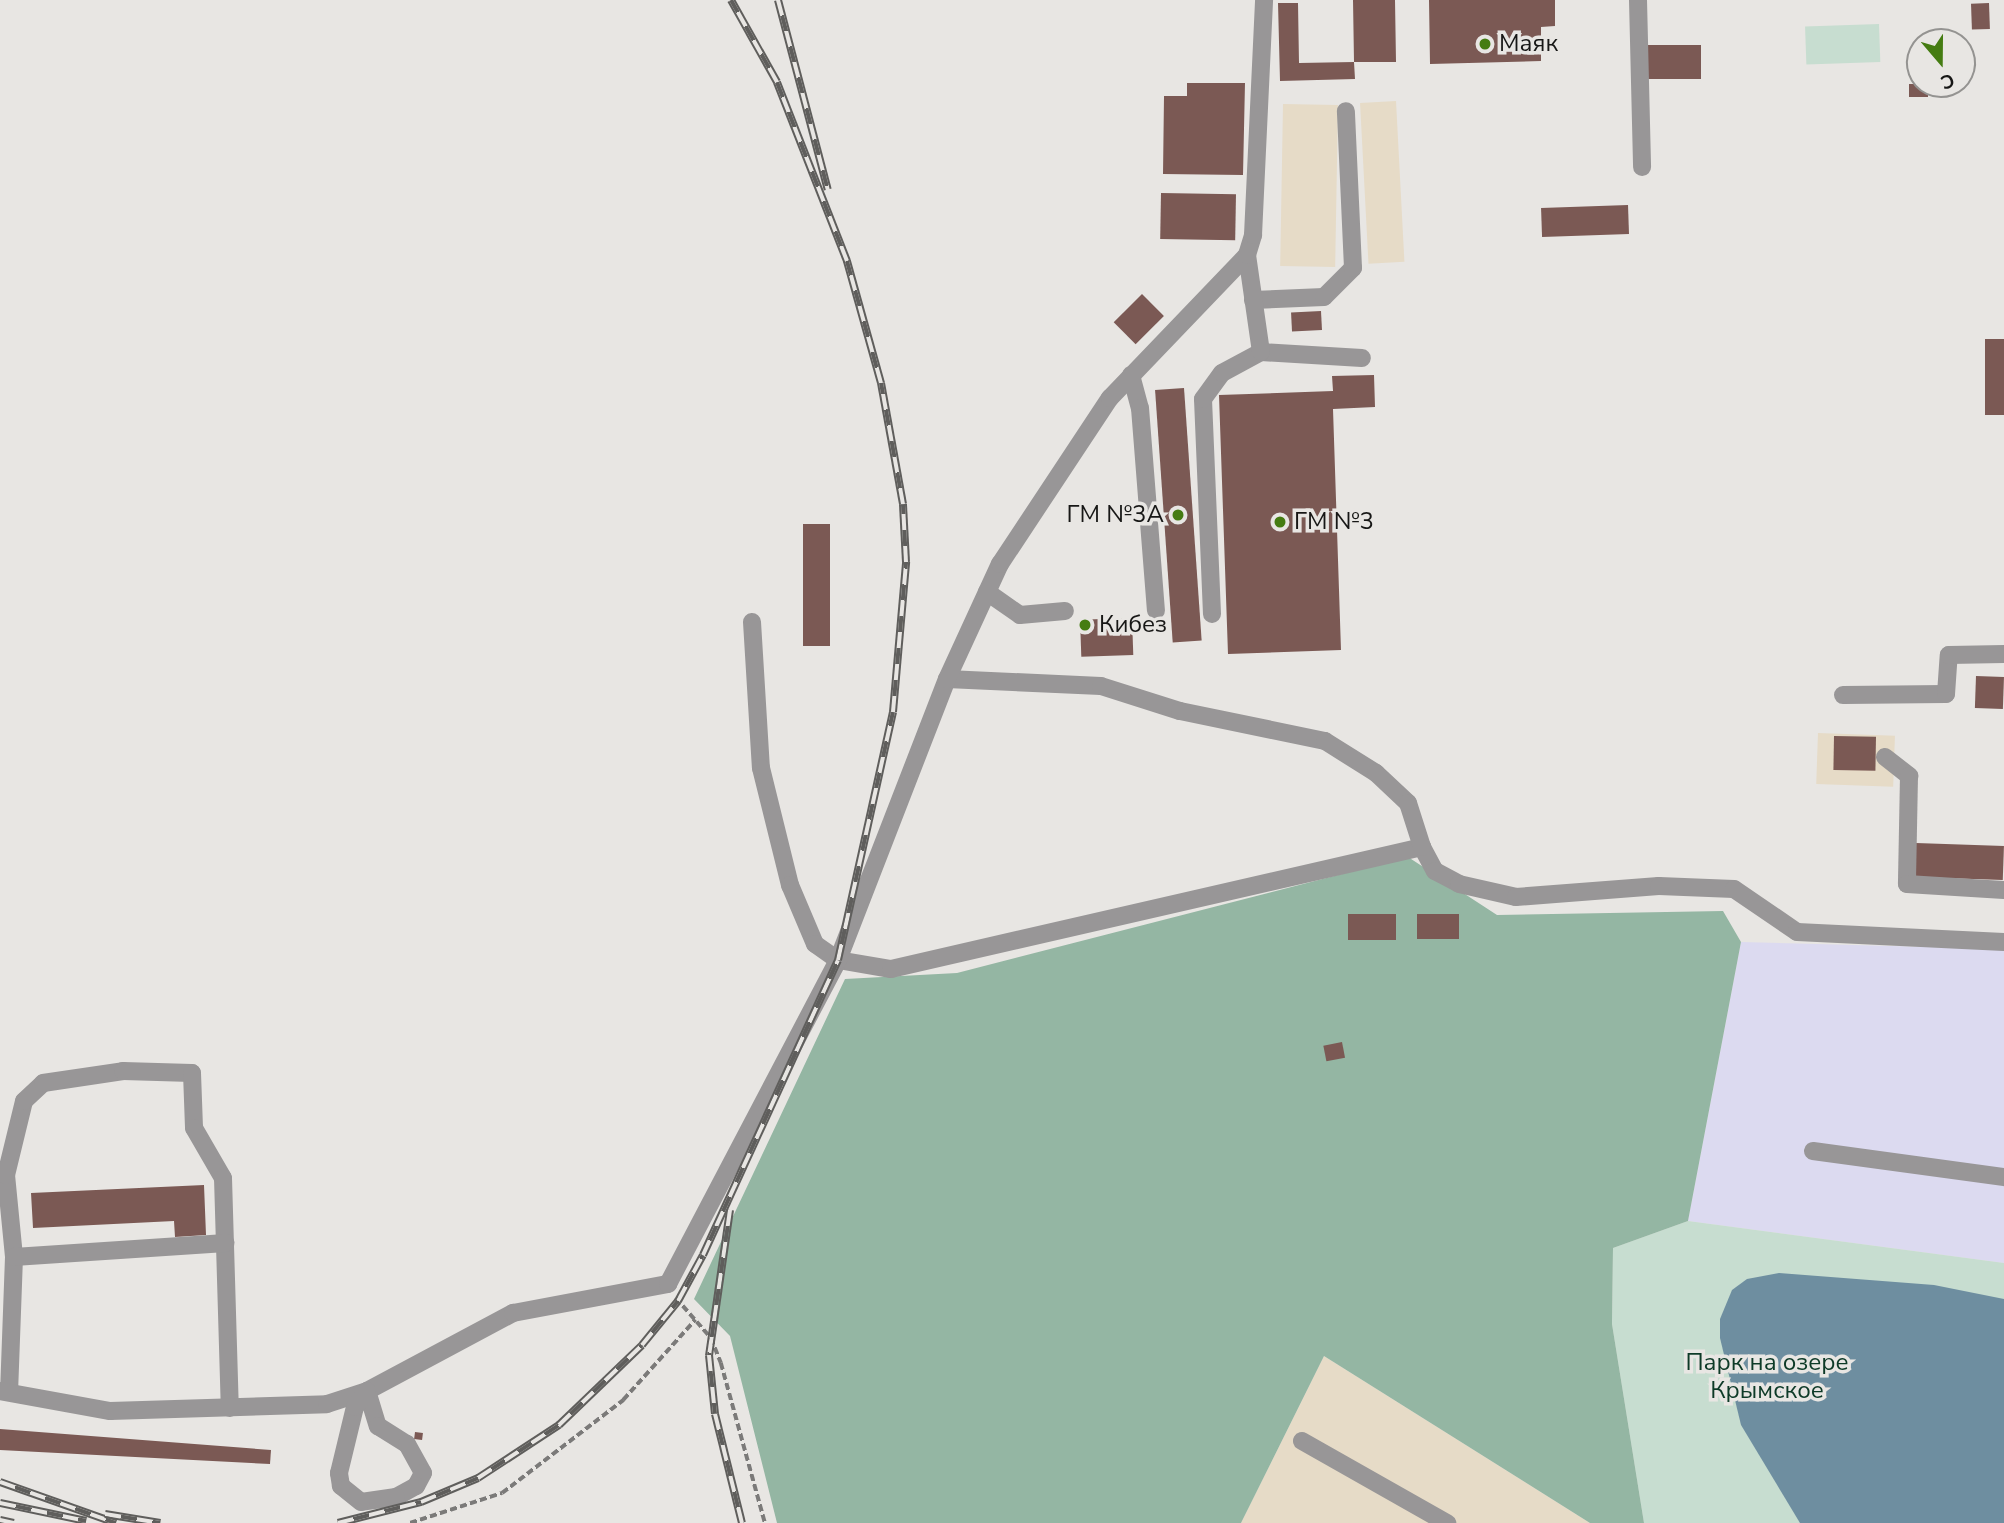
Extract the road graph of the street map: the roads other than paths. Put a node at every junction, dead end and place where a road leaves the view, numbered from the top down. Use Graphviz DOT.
graph roads {
  1 [pos="1264,0"];
  2 [pos="1638,0"];
  3 [pos="1346,111"];
  4 [pos="1642,167"];
  5 [pos="1247,255"];
  6 [pos="1253,300"];
  7 [pos="1261,352"];
  8 [pos="1362,358"];
  9 [pos="1130,375"];
  10 [pos="987,592"];
  11 [pos="1156,610"];
  12 [pos="1065,611"];
  13 [pos="1212,614"];
  14 [pos="752,622"];
  15 [pos="2004,654"];
  16 [pos="947,679"];
  17 [pos="1843,695"];
  18 [pos="1885,757"];
  19 [pos="1422,847"];
  20 [pos="2004,890"];
  21 [pos="2004,942"];
  22 [pos="838,960"];
  23 [pos="1813,1151"];
  24 [pos="3,1175"];
  25 [pos="2004,1177"];
  26 [pos="226,1243"];
  27 [pos="14,1257"];
  28 [pos="367,1391"];
  29 [pos="5,1392"];
  30 [pos="230,1408"];
  31 [pos="1301,1441"];
  32 [pos="1447,1523"];
  1 -- 5 [label="street"];
  2 -- 4 [label="street"];
  3 -- 6 [label="street"];
  5 -- 6 [label="street"];
  5 -- 9 [label="street"];
  6 -- 7 [label="street"];
  7 -- 8 [label="street"];
  7 -- 13 [label="street"];
  9 -- 10 [label="street"];
  9 -- 11 [label="street"];
  10 -- 12 [label="street"];
  10 -- 16 [label="street"];
  14 -- 22 [label="street"];
  15 -- 17 [label="street"];
  16 -- 19 [label="street"];
  16 -- 22 [label="street"];
  18 -- 20 [label="street"];
  19 -- 21 [label="street"];
  19 -- 22 [label="street"];
  22 -- 28 [label="street"];
  23 -- 25 [label="street"];
  24 -- 26 [label="street"];
  24 -- 27 [label="street"];
  26 -- 27 [label="street"];
  26 -- 30 [label="street"];
  27 -- 29 [label="street"];
  28 -- 28 [label="street"];
  28 -- 30 [label="street"];
  29 -- 30 [label="street"];
  31 -- 32 [label="street"];
}
